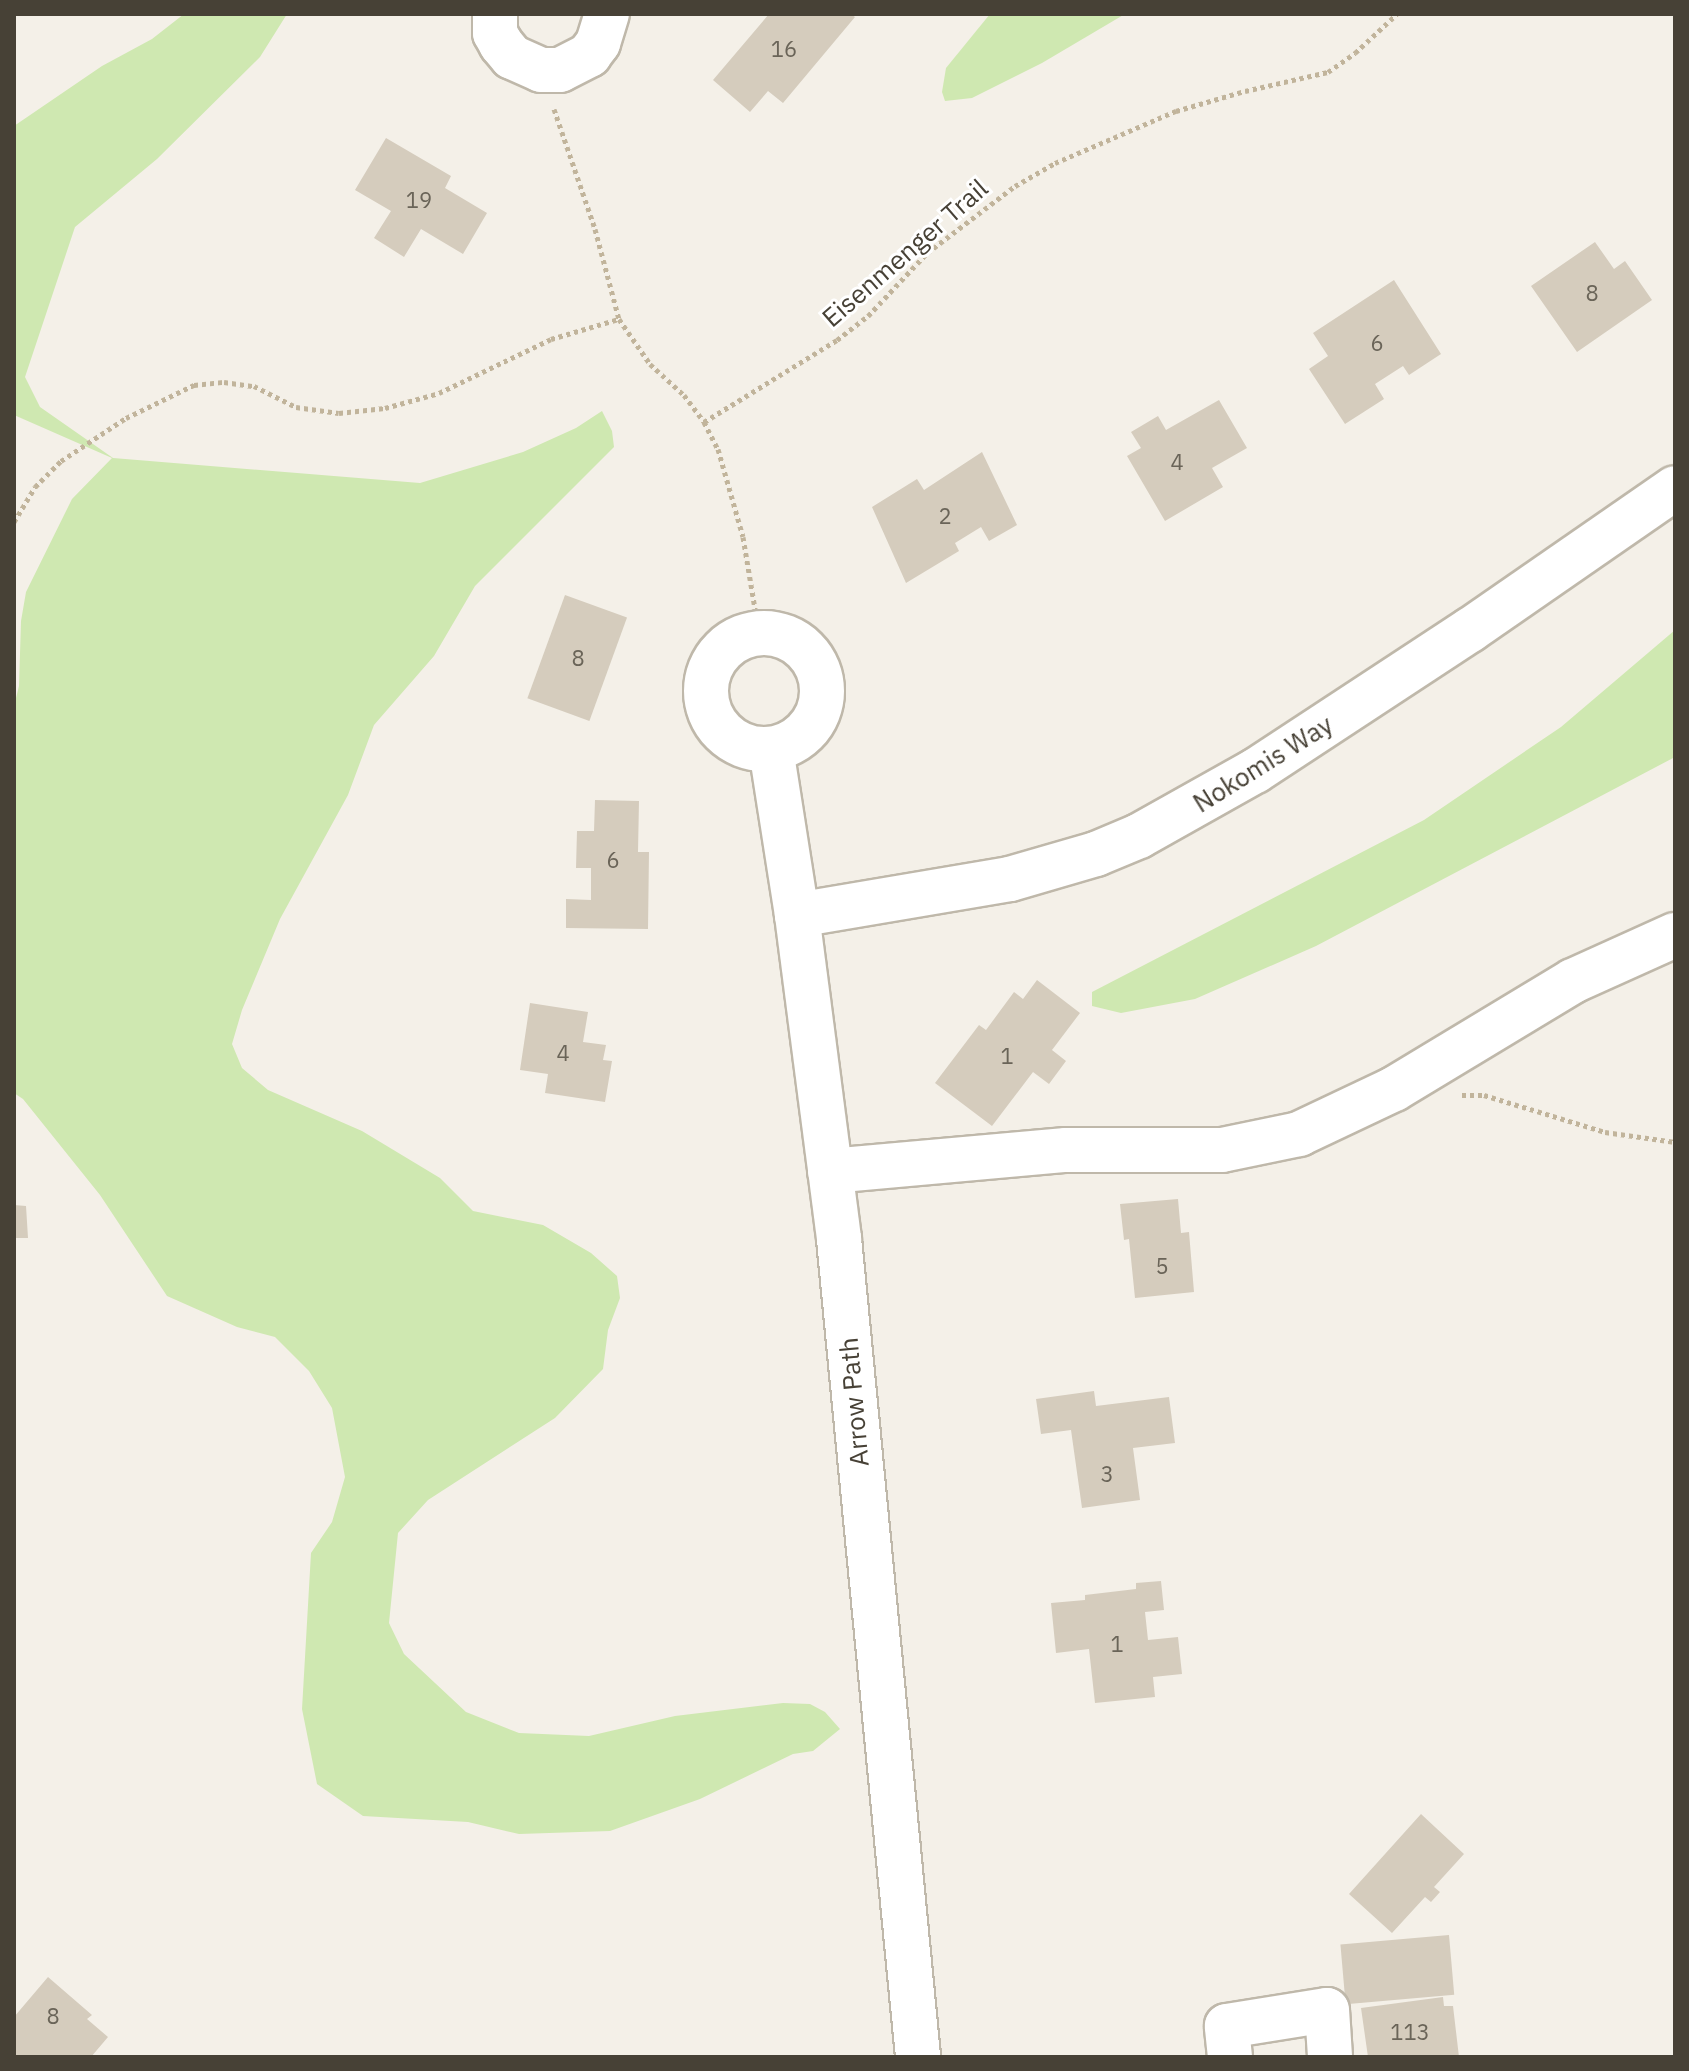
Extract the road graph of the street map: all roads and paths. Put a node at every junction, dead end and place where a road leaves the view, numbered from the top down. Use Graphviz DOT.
graph roads {
  1 [pos="495,14"];
  2 [pos="607,14"];
  3 [pos="1397,14"];
  4 [pos="541,70"];
  5 [pos="619,319"];
  6 [pos="704,422"];
  7 [pos="1675,488"];
  8 [pos="14,522"];
  9 [pos="759,633"];
  10 [pos="771,749"];
  11 [pos="797,915"];
  12 [pos="1675,935"];
  13 [pos="1453,1095"];
  14 [pos="1675,1142"];
  15 [pos="830,1171"];
  16 [pos="918,2057"];
  17 [pos="1230,2057"];
  18 [pos="1330,2057"];
  1 -- 4 [label="street"];
  2 -- 4 [label="street"];
  3 -- 6 [label="path, Eisenmenger Trail"];
  4 -- 5 [label="path"];
  5 -- 6 [label="path"];
  5 -- 8 [label="path"];
  6 -- 9 [label="path"];
  7 -- 11 [label="street, Nokomis Way"];
  9 -- 10 [label="street"];
  9 -- 10 [label="street"];
  10 -- 11 [label="street, Arrow Path"];
  11 -- 15 [label="street, Arrow Path"];
  12 -- 15 [label="street"];
  13 -- 14 [label="path"];
  15 -- 16 [label="street, Arrow Path"];
  17 -- 18 [label="street"];
}
